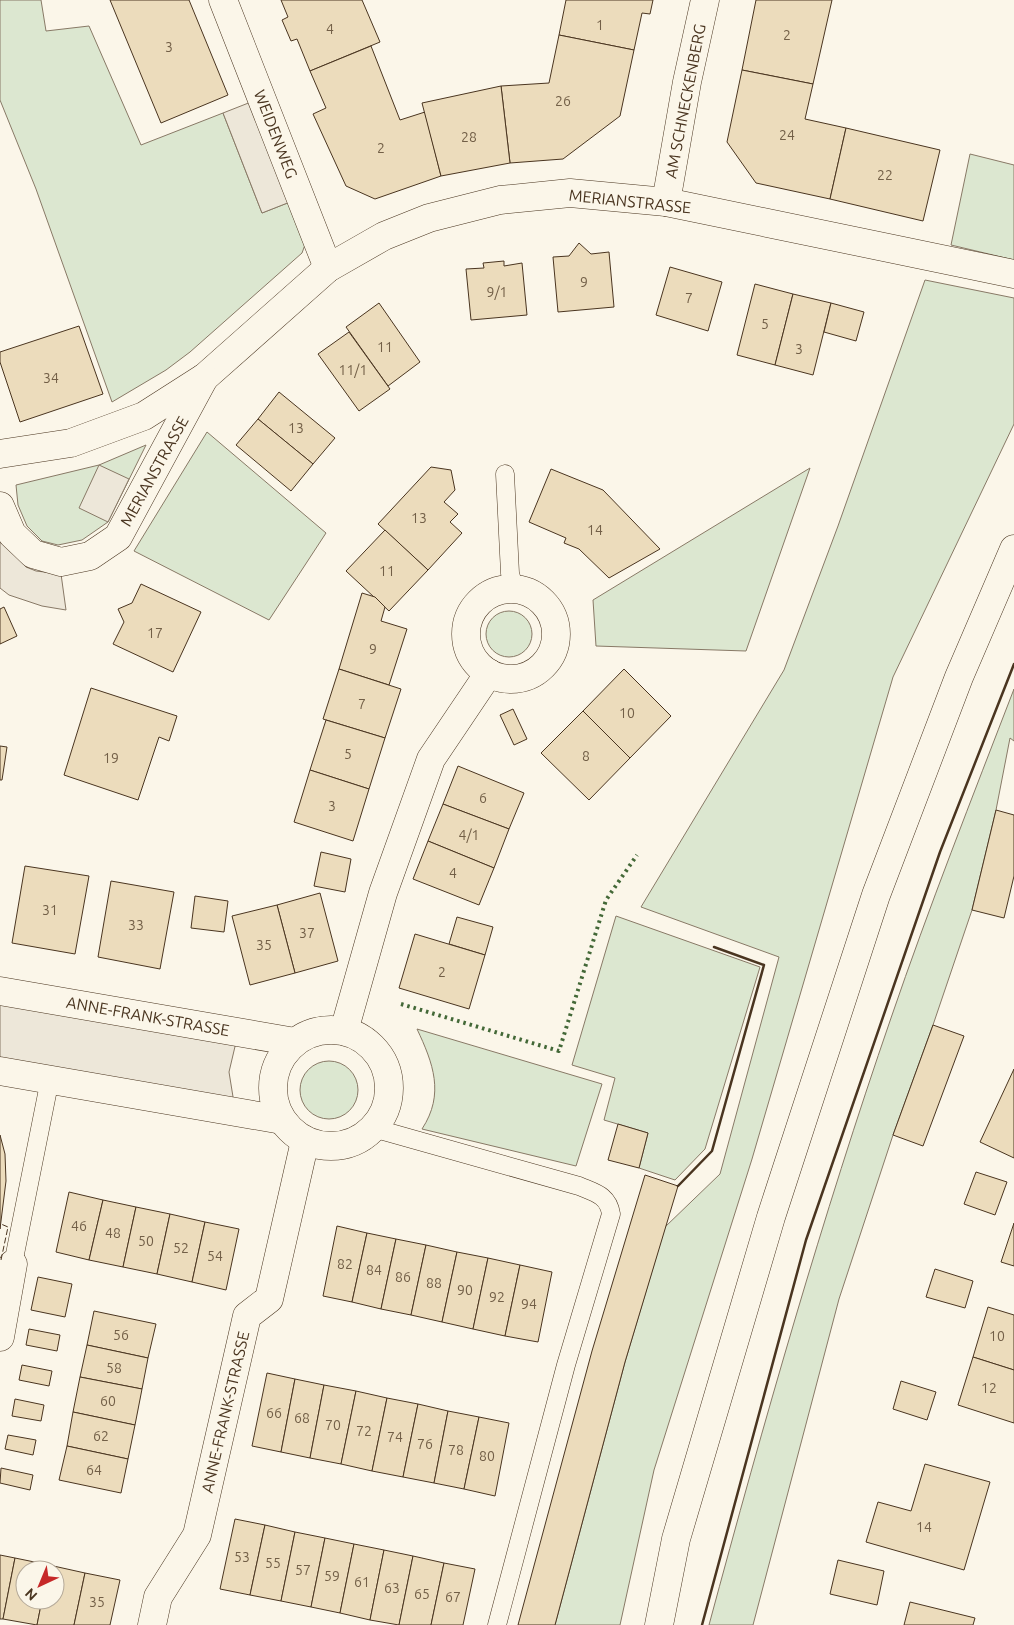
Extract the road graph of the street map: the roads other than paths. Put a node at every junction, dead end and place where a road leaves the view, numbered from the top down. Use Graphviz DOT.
graph roads {
  1 [pos="223,0"];
  2 [pos="706,0"];
  3 [pos="666,202"];
  4 [pos="328,268"];
  5 [pos="1014,274"];
  6 [pos="205,377"];
  7 [pos="0,454"];
  8 [pos="505,474"];
  9 [pos="0,506"];
  10 [pos="1014,549"];
  11 [pos="514,589"];
  12 [pos="489,673"];
  13 [pos="0,991"];
  14 [pos="344,1031"];
  15 [pos="295,1042"];
  16 [pos="0,1071"];
  17 [pos="50,1079"];
  18 [pos="282,1120"];
  19 [pos="373,1128"];
  20 [pos="305,1141"];
  21 [pos="13,1264"];
  22 [pos="0,1337"];
  23 [pos="152,1625"];
  24 [pos="497,1625"];
  25 [pos="659,1625"];
  1 -- 4 [label="street, WEIDENWEG"];
  2 -- 3 [label="street, AM SCHNECKENBERG"];
  3 -- 4 [label="street, MERIANSTRASSE"];
  3 -- 5 [label="street, MERIANSTRASSE"];
  4 -- 6 [label="street, MERIANSTRASSE"];
  6 -- 7 [label="street, MERIANSTRASSE"];
  6 -- 9 [label="street, MERIANSTRASSE"];
  8 -- 11 [label="lane"];
  10 -- 25 [label="street"];
  11 -- 12 [label="street"];
  11 -- 12 [label="street"];
  12 -- 14 [label="street"];
  13 -- 15 [label="street, ANNE-FRANK-STRASSE"];
  14 -- 15 [label="street"];
  14 -- 19 [label="street"];
  15 -- 18 [label="street"];
  16 -- 17 [label="street"];
  17 -- 18 [label="street"];
  17 -- 21 [label="lane"];
  18 -- 20 [label="street"];
  19 -- 20 [label="street"];
  19 -- 24 [label="lane"];
  20 -- 23 [label="street, ANNE-FRANK-STRASSE"];
  21 -- 22 [label="street"];
}
